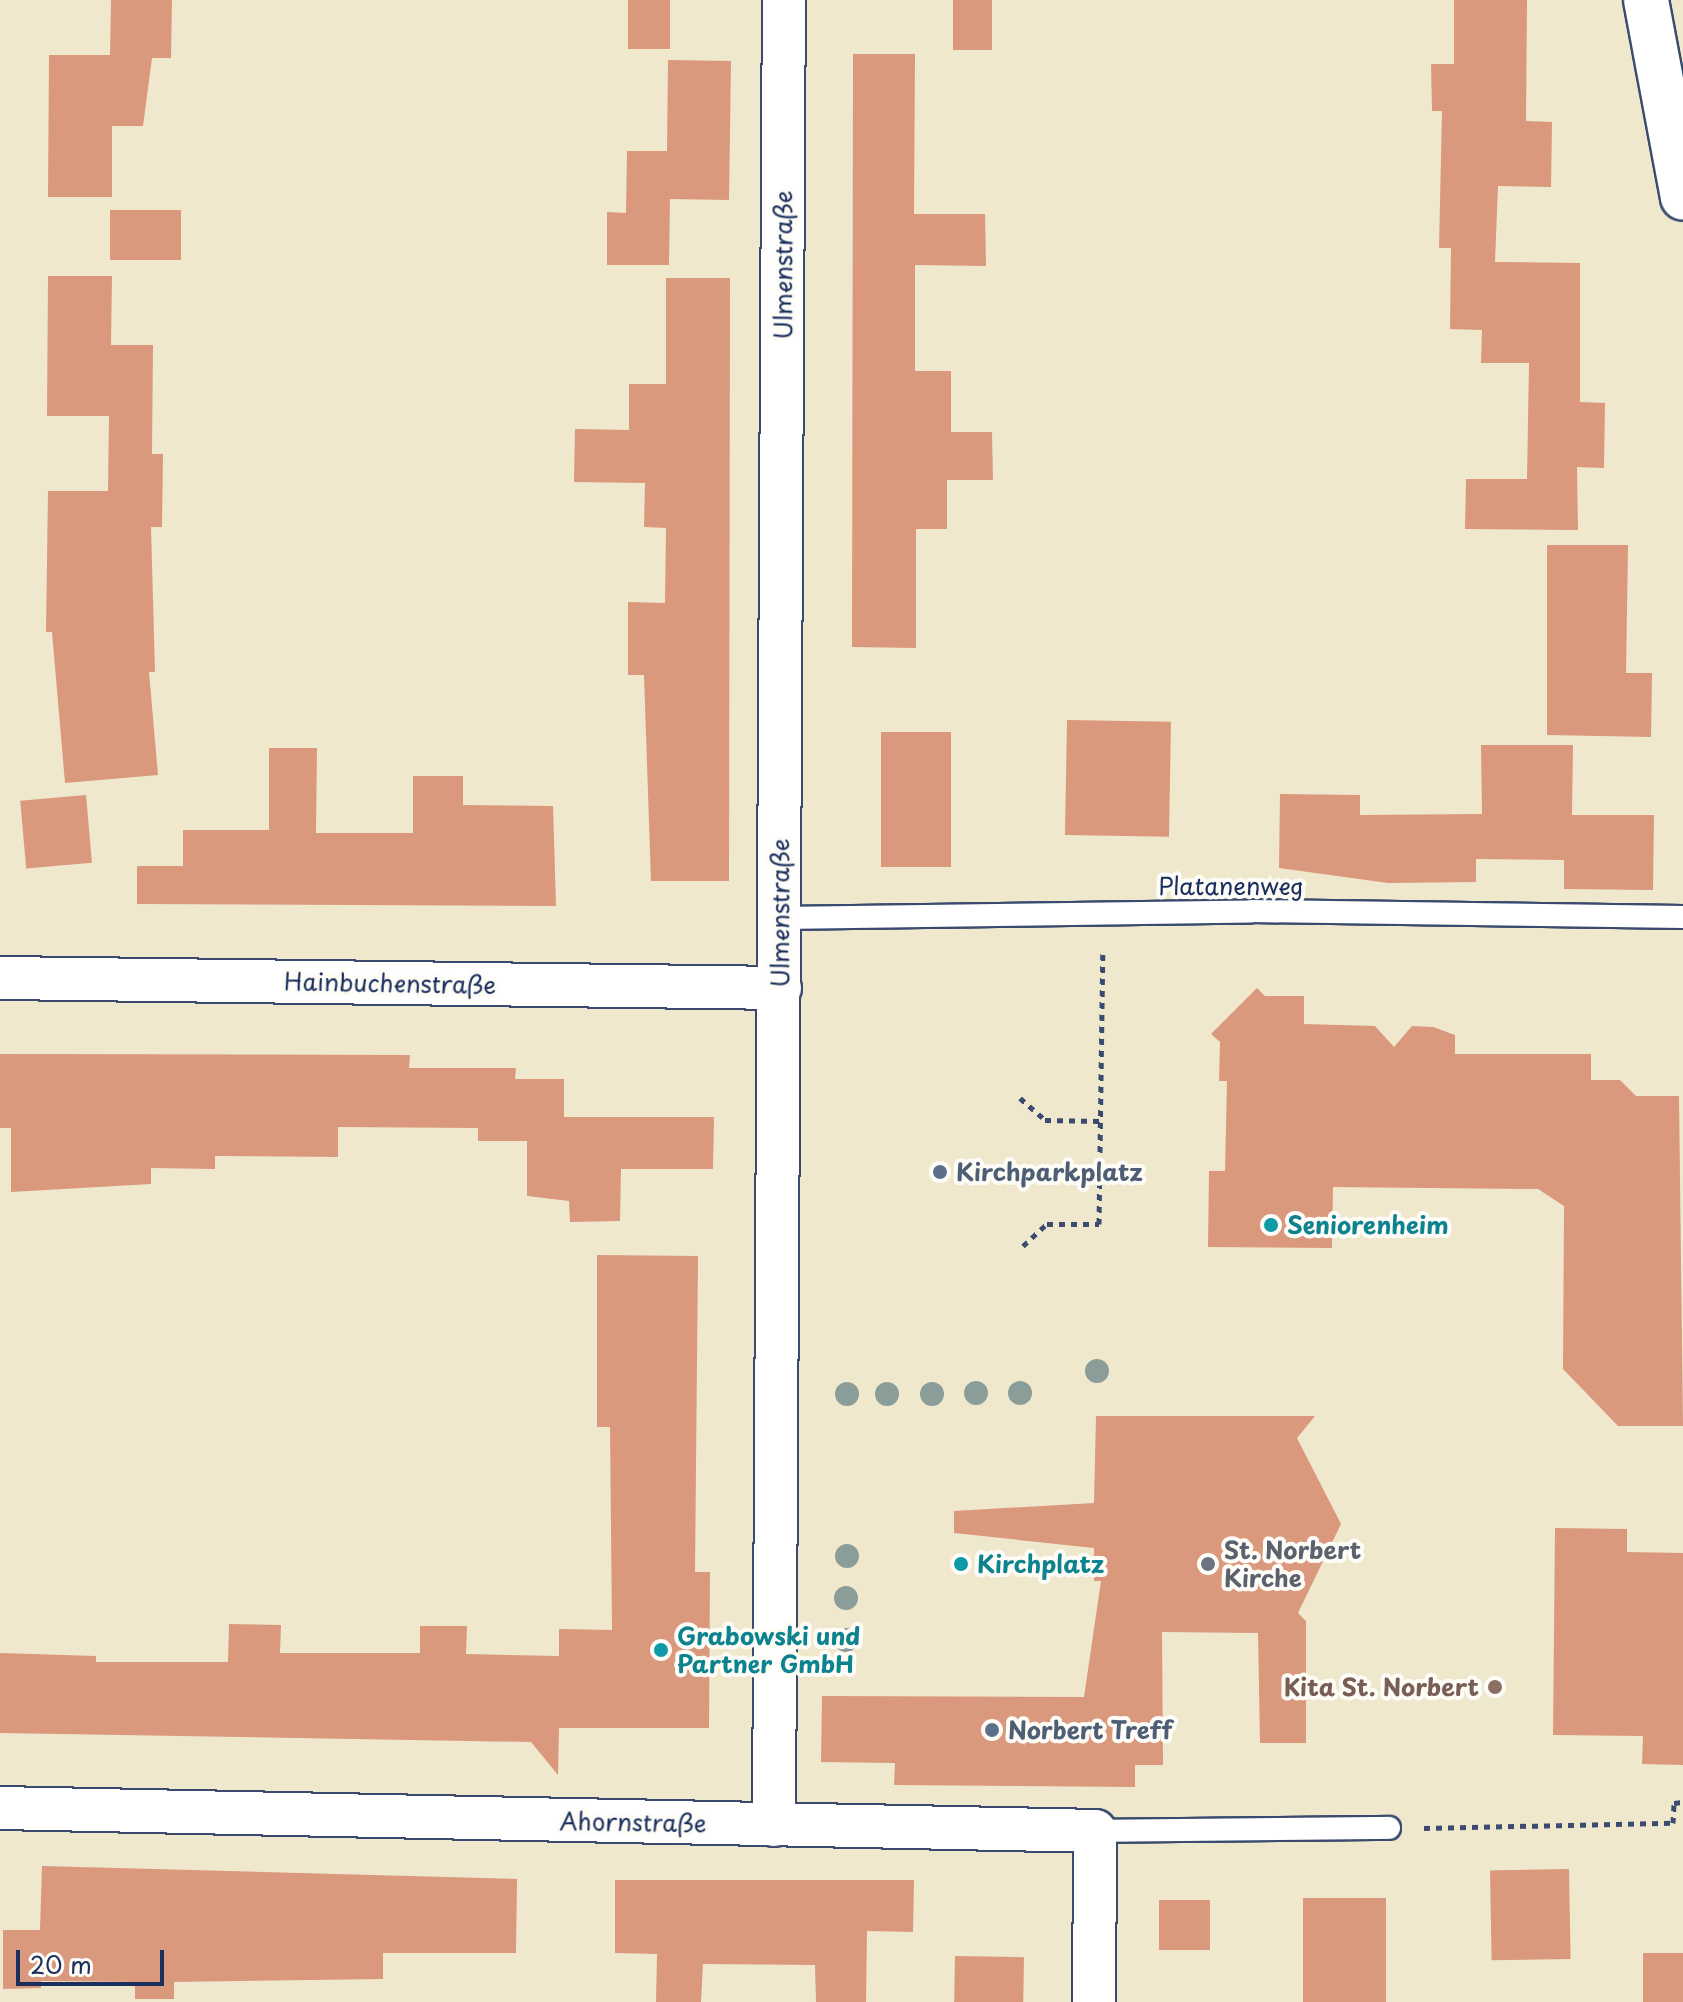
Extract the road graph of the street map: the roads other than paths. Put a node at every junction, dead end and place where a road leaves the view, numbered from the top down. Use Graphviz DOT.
graph roads {
  1 [pos="784,0"];
  2 [pos="1646,0"];
  3 [pos="1683,198"];
  4 [pos="1683,917"];
  5 [pos="780,918"];
  6 [pos="0,978"];
  7 [pos="780,988"];
  8 [pos="0,1808"];
  9 [pos="774,1825"];
  10 [pos="1389,1828"];
  11 [pos="1095,1831"];
  12 [pos="1094,2002"];
  1 -- 5 [label="street, Ulmenstraße"];
  2 -- 3 [label="street"];
  4 -- 5 [label="lane, Platanenweg"];
  5 -- 7 [label="street, Ulmenstraße"];
  6 -- 7 [label="street, Hainbuchenstraße"];
  7 -- 9 [label="street, Ulmenstraße"];
  8 -- 9 [label="street, Ahornstraße"];
  9 -- 11 [label="street, Ahornstraße"];
  10 -- 11 [label="lane"];
  11 -- 12 [label="street"];
}
